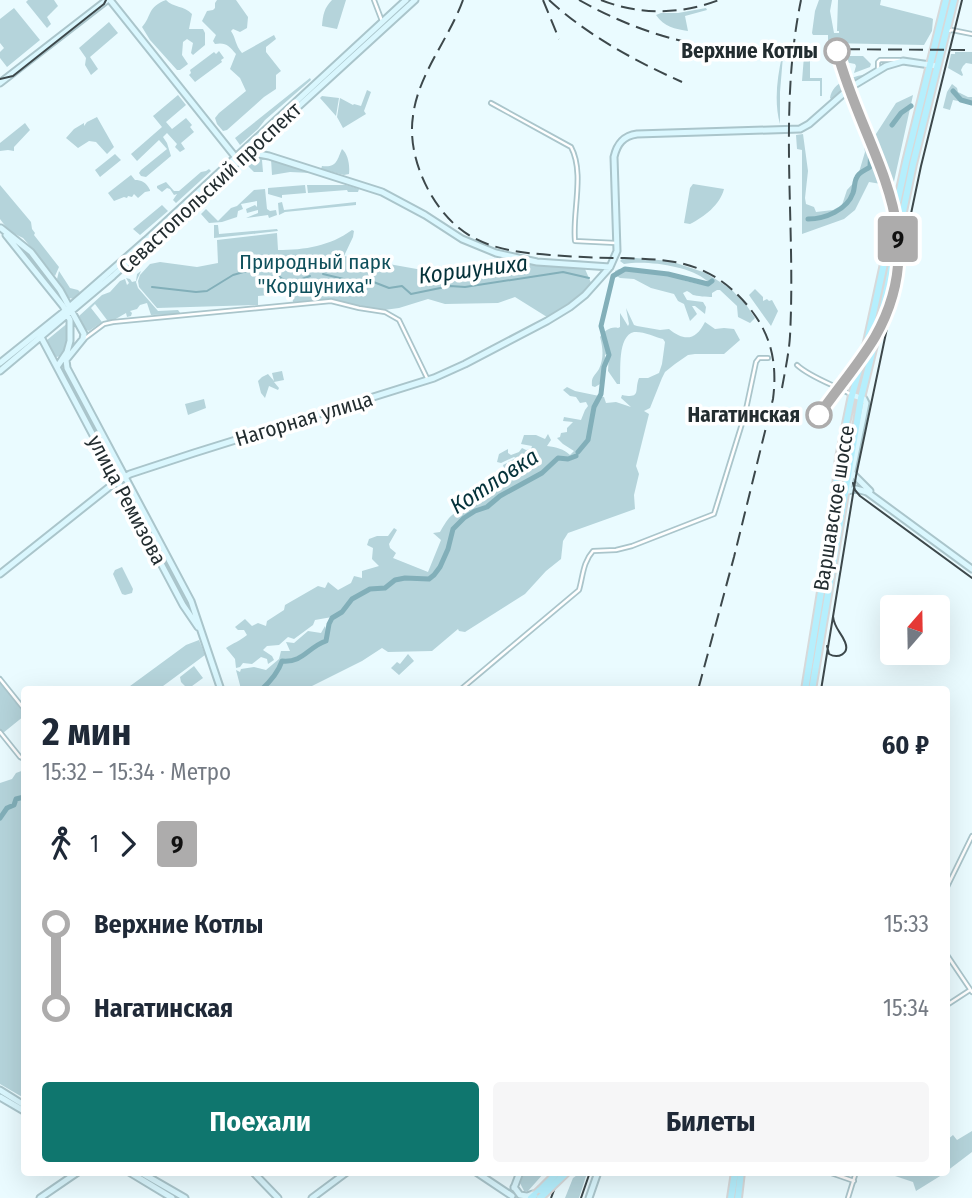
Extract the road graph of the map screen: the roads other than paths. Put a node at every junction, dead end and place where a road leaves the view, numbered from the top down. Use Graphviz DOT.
graph roads {
  1 [pos="109,0"];
  2 [pos="374,0"];
  3 [pos="406,0"];
  4 [pos="415,0"];
  5 [pos="946,0"];
  6 [pos="954,0"];
  7 [pos="383,25"];
  8 [pos="948,29"];
  9 [pos="972,34"];
  10 [pos="934,65"];
  11 [pos="0,83"];
  12 [pos="491,103"];
  13 [pos="245,152"];
  14 [pos="237,160"];
  15 [pos="1,227"];
  16 [pos="616,243"];
  17 [pos="610,267"];
  18 [pos="69,311"];
  19 [pos="41,337"];
  20 [pos="83,339"];
  21 [pos="71,341"];
  22 [pos="76,345"];
  23 [pos="51,357"];
  24 [pos="63,358"];
  25 [pos="768,358"];
  26 [pos="0,363"];
  27 [pos="797,365"];
  28 [pos="57,368"];
  29 [pos="66,368"];
  30 [pos="0,371"];
  31 [pos="428,380"];
  32 [pos="852,395"];
  33 [pos="861,398"];
  34 [pos="850,471"];
  35 [pos="125,477"];
  36 [pos="118,481"];
  37 [pos="848,491"];
  38 [pos="877,499"];
  39 [pos="842,510"];
  40 [pos="972,569"];
  41 [pos="0,574"];
  42 [pos="191,601"];
  43 [pos="183,605"];
  44 [pos="191,612"];
  45 [pos="0,679"];
  46 [pos="220,686"];
  47 [pos="465,686"];
  48 [pos="807,686"];
  49 [pos="814,686"];
  50 [pos="21,705"];
  51 [pos="0,732"];
  52 [pos="21,758"];
  53 [pos="972,836"];
  54 [pos="950,871"];
  55 [pos="953,872"];
  56 [pos="950,880"];
  57 [pos="950,960"];
  58 [pos="971,991"];
  59 [pos="950,1003"];
  60 [pos="0,1090"];
  61 [pos="0,1097"];
  62 [pos="21,1103"];
  63 [pos="21,1109"];
  64 [pos="72,1176"];
  65 [pos="136,1176"];
  66 [pos="147,1176"];
  67 [pos="257,1176"];
  68 [pos="342,1176"];
  69 [pos="482,1176"];
  70 [pos="518,1176"];
  71 [pos="555,1176"];
  72 [pos="562,1176"];
  73 [pos="597,1176"];
  74 [pos="734,1176"];
  75 [pos="741,1176"];
  76 [pos="840,1176"];
  77 [pos="855,1176"];
  78 [pos="854,1181"];
  79 [pos="514,1187"];
  80 [pos="540,1193"];
  81 [pos="512,1197"];
  82 [pos="40,1198"];
  83 [pos="172,1198"];
  84 [pos="185,1198"];
  85 [pos="278,1198"];
  86 [pos="312,1198"];
  87 [pos="531,1198"];
  88 [pos="589,1198"];
  89 [pos="731,1198"];
  90 [pos="738,1198"];
  91 [pos="848,1198"];
  1 -- 11 [label="street"];
  1 -- 14 [label="street"];
  2 -- 7 [label="street"];
  3 -- 7 [label="street, Севастопольский проспект"];
  4 -- 7 [label="street, Севастопольский проспект"];
  5 -- 10 [label="main road, Варшавское шоссе"];
  6 -- 8 [label="main road, Варшавское шоссе"];
  7 -- 13 [label="street, Севастопольский проспект"];
  8 -- 9 [label="street"];
  8 -- 10 [label="main road, Варшавское шоссе"];
  10 -- 16 [label="street"];
  10 -- 32 [label="main road, Варшавское шоссе"];
  10 -- 33 [label="main road, Варшавское шоссе"];
  12 -- 16 [label="street"];
  13 -- 14 [label="street, Севастопольский проспект"];
  13 -- 17 [label="street"];
  14 -- 18 [label="street, Севастопольский проспект"];
  15 -- 18 [label="street"];
  16 -- 17 [label="street"];
  17 -- 31 [label="street, Нагорная улица"];
  18 -- 19 [label="street, Севастопольский проспект"];
  18 -- 20 [label="street"];
  18 -- 21 [label="street"];
  18 -- 26 [label="street, Севастопольский проспект"];
  19 -- 23 [label="street, улица Ремизова"];
  19 -- 30 [label="street, Севастопольский проспект"];
  20 -- 22 [label="street"];
  20 -- 31 [label="street"];
  21 -- 22 [label="street"];
  21 -- 24 [label="street"];
  22 -- 29 [label="street"];
  23 -- 24 [label="street"];
  23 -- 28 [label="street, улица Ремизова"];
  24 -- 28 [label="street"];
  25 -- 47 [label="street"];
  27 -- 32 [label="street"];
  28 -- 29 [label="street"];
  28 -- 36 [label="street, улица Ремизова"];
  29 -- 35 [label="street, улица Ремизова"];
  31 -- 35 [label="street, Нагорная улица"];
  32 -- 33 [label="street"];
  32 -- 48 [label="main road, Варшавское шоссе"];
  33 -- 34 [label="main road, Варшавское шоссе"];
  34 -- 37 [label="street"];
  34 -- 38 [label="street"];
  34 -- 39 [label="main road, Варшавское шоссе"];
  35 -- 36 [label="street, Нагорная улица"];
  35 -- 42 [label="street, улица Ремизова"];
  36 -- 41 [label="street, Нагорная улица"];
  36 -- 43 [label="street, улица Ремизова"];
  37 -- 38 [label="street"];
  37 -- 39 [label="street"];
  38 -- 40 [label="street"];
  39 -- 49 [label="main road, Варшавское шоссе"];
  42 -- 43 [label="street"];
  42 -- 44 [label="street, улица Ремизова"];
  43 -- 44 [label="street, улица Ремизова"];
  44 -- 46 [label="street, улица Ремизова"];
  45 -- 50 [label="street"];
  51 -- 52 [label="street"];
  53 -- 55 [label="street"];
  54 -- 55 [label="street"];
  55 -- 56 [label="street"];
  57 -- 58 [label="street"];
  58 -- 59 [label="street"];
  60 -- 62 [label="street"];
  61 -- 63 [label="street"];
  64 -- 82 [label="street"];
  65 -- 83 [label="street"];
  66 -- 84 [label="street"];
  67 -- 85 [label="street"];
  68 -- 86 [label="street"];
  69 -- 81 [label="street"];
  70 -- 79 [label="street"];
  71 -- 80 [label="main road, bridge"];
  72 -- 80 [label="main road, bridge"];
  73 -- 88 [label="street"];
  74 -- 89 [label="main road"];
  75 -- 90 [label="main road"];
  76 -- 78 [label="street"];
  77 -- 78 [label="street"];
  78 -- 91 [label="street"];
  79 -- 80 [label="street"];
  79 -- 81 [label="street"];
  80 -- 87 [label="main road"];
}
